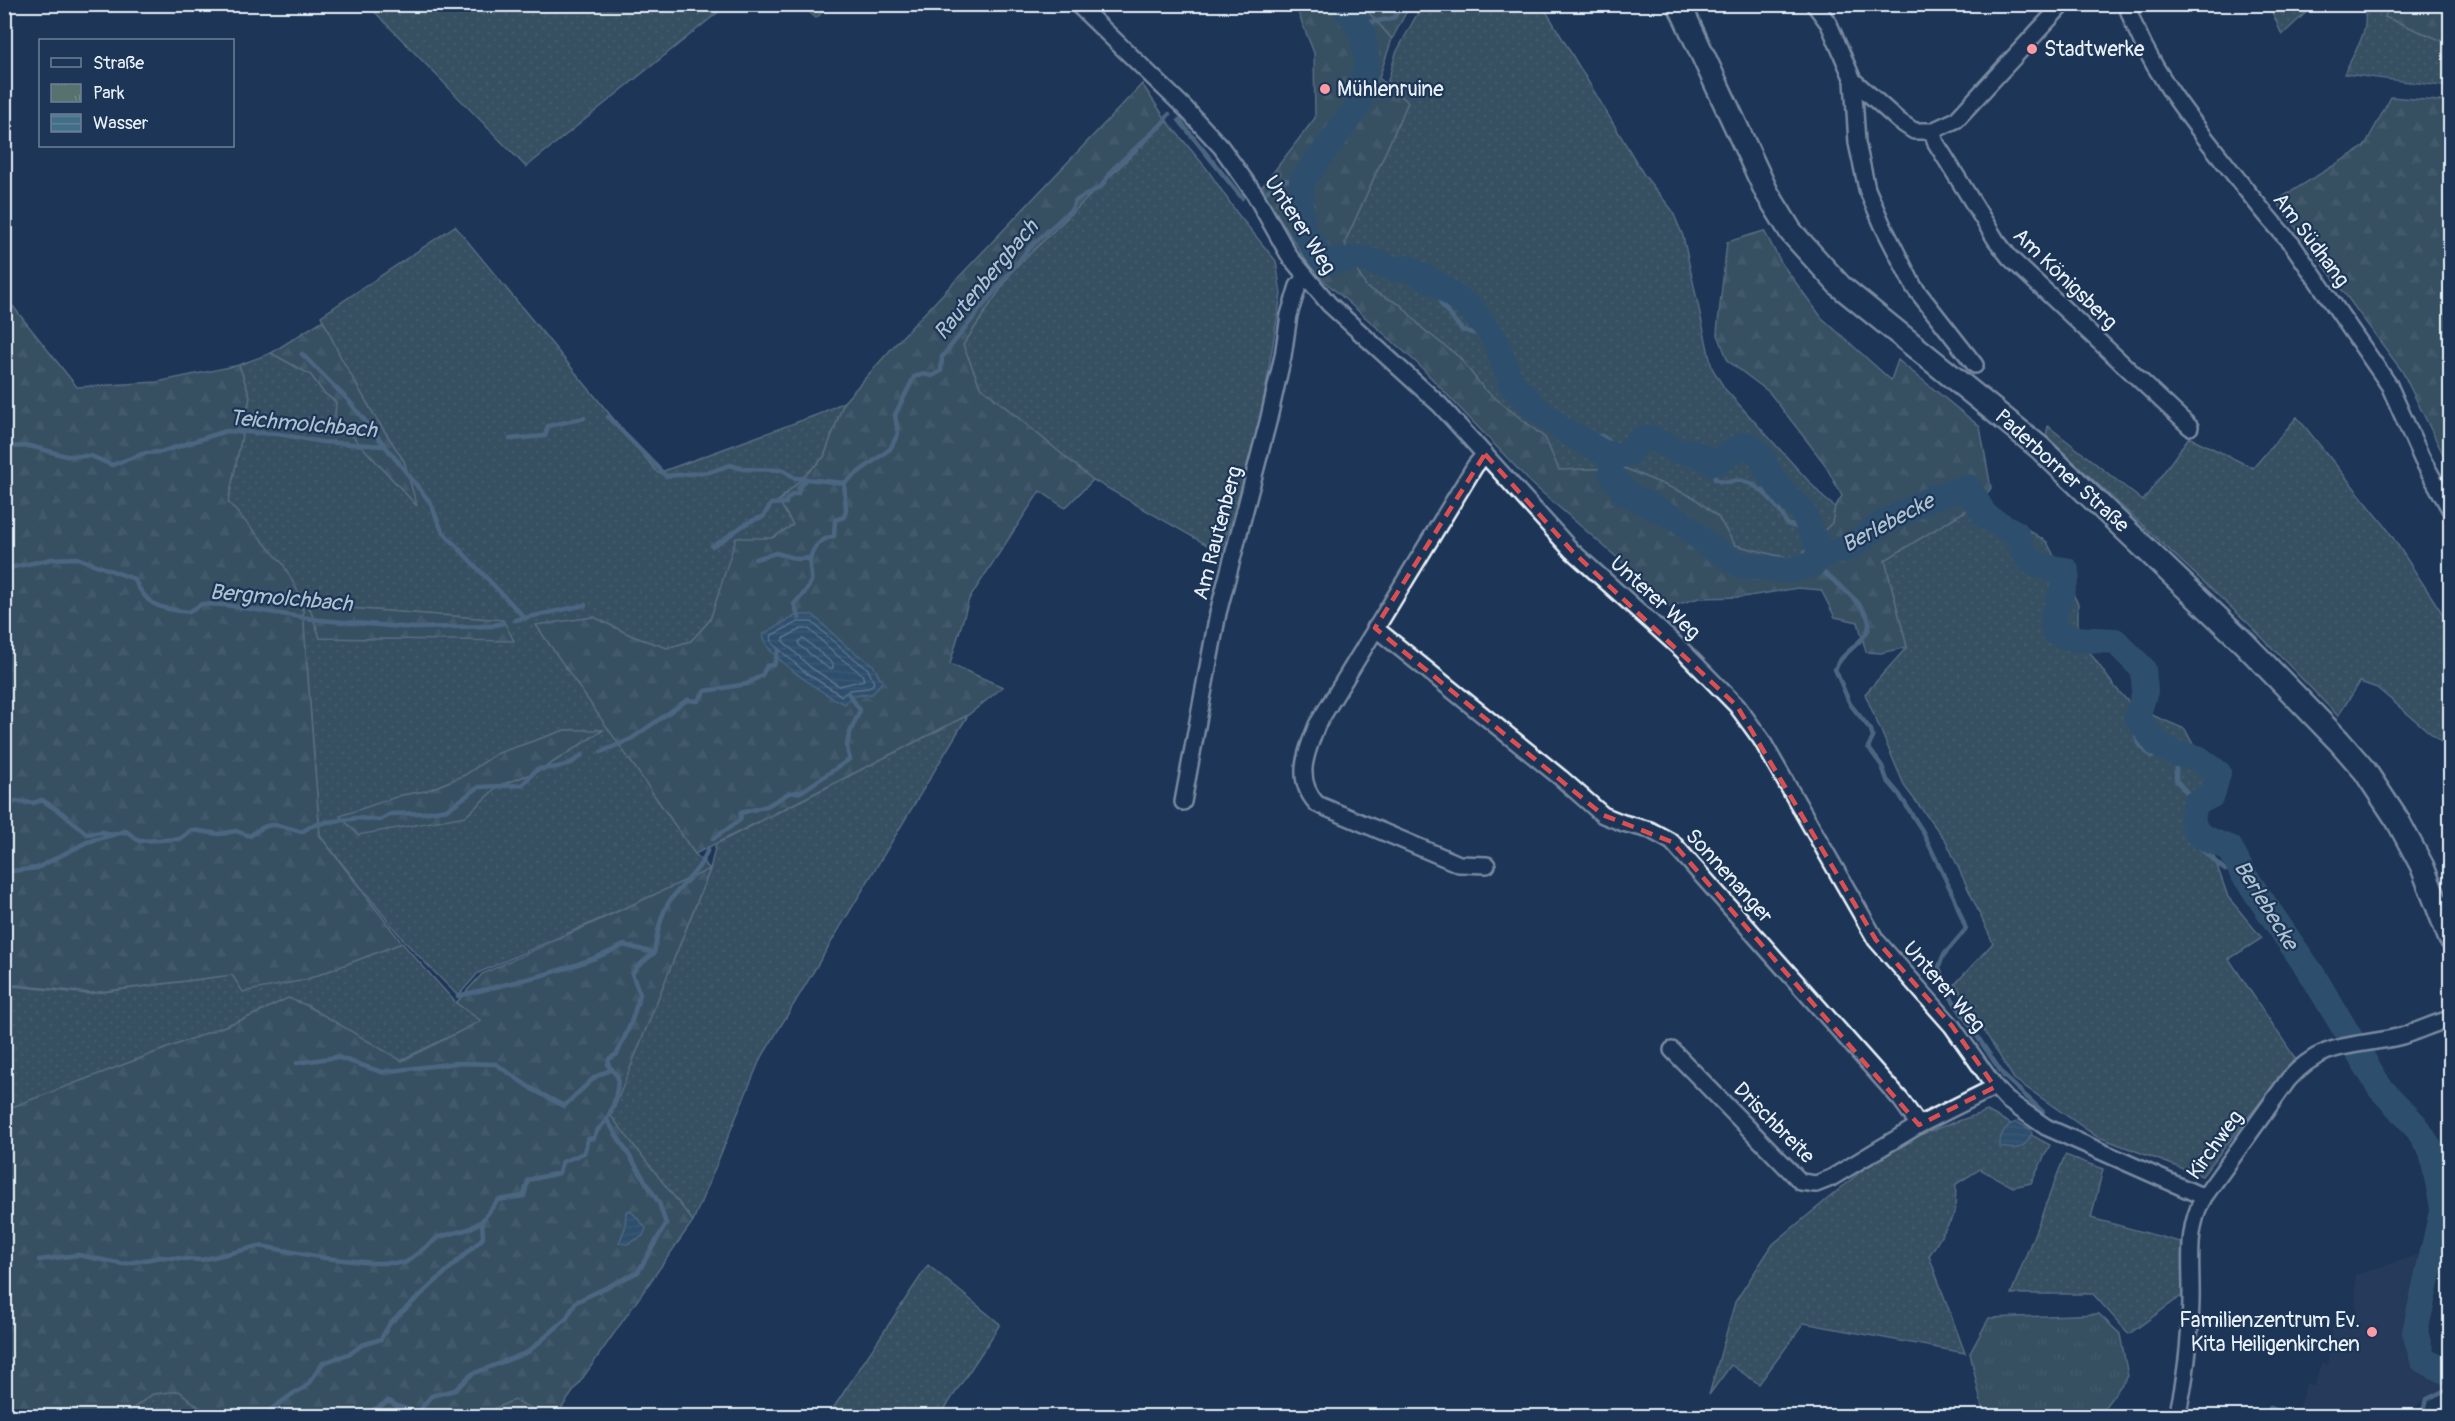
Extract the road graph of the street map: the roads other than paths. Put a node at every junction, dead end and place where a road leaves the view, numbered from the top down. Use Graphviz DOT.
graph roads {
  1 [pos="1077,4"];
  2 [pos="1679,4"];
  3 [pos="1814,4"];
  4 [pos="2063,4"];
  5 [pos="2126,4"];
  6 [pos="1852,80"];
  7 [pos="1932,131"];
  8 [pos="1306,278"];
  9 [pos="1975,365"];
  10 [pos="2190,427"];
  11 [pos="1485,454"];
  12 [pos="2451,509"];
  13 [pos="1375,628"];
  14 [pos="1182,802"];
  15 [pos="1487,866"];
  16 [pos="2450,935"];
  17 [pos="2451,1019"];
  18 [pos="1672,1050"];
  19 [pos="1995,1087"];
  20 [pos="1919,1125"];
  21 [pos="2204,1197"];
  22 [pos="2177,1416"];
  1 -- 8 [label="street, Unterer Weg"];
  2 -- 16 [label="main road, Paderborner Straße"];
  3 -- 6 [label="street"];
  4 -- 7 [label="street"];
  5 -- 12 [label="street, Am Südhang"];
  6 -- 7 [label="street"];
  6 -- 9 [label="street"];
  7 -- 10 [label="street, Am Königsberg"];
  8 -- 11 [label="street, Unterer Weg"];
  8 -- 14 [label="street, Am Rautenberg"];
  11 -- 13 [label="street"];
  11 -- 19 [label="street, Unterer Weg"];
  13 -- 15 [label="street"];
  13 -- 20 [label="street, Sonnenanger"];
  17 -- 21 [label="street, Kirchweg"];
  18 -- 20 [label="street, Drischbreite"];
  19 -- 20 [label="street"];
  19 -- 21 [label="street, Unterer Weg"];
  21 -- 22 [label="street, Kirchweg"];
}
